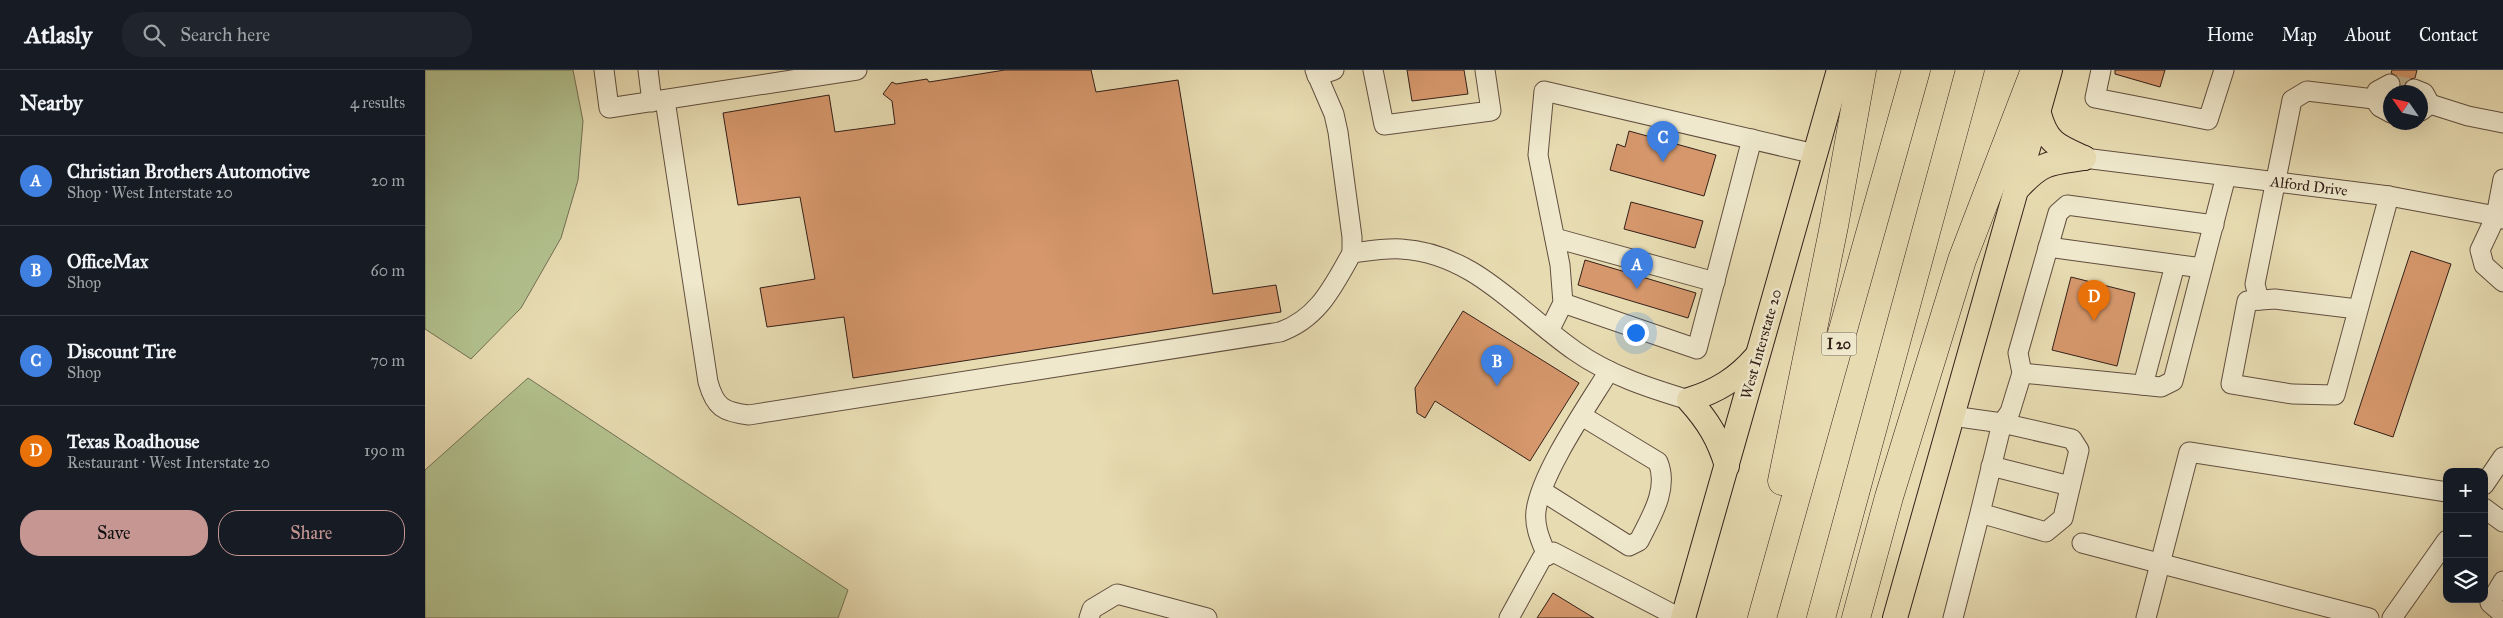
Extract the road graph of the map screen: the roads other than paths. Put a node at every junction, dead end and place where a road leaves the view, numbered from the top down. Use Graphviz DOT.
graph roads {
  1 [pos="604,70"];
  2 [pos="648,70"];
  3 [pos="857,70"];
  4 [pos="1373,70"];
  5 [pos="1485,70"];
  6 [pos="1839,70"];
  7 [pos="1862,70"];
  8 [pos="1916,70"];
  9 [pos="1970,70"];
  10 [pos="2035,70"];
  11 [pos="2050,70"];
  12 [pos="2101,70"];
  13 [pos="2224,70"];
  14 [pos="1322,72"];
  15 [pos="2390,84"];
  16 [pos="2374,99"];
  17 [pos="659,101"];
  18 [pos="2383,109"];
  19 [pos="2428,109"];
  20 [pos="2039,114"];
  21 [pos="2503,123"];
  22 [pos="1752,139"];
  23 [pos="1815,154"];
  24 [pos="2084,158"];
  25 [pos="2226,176"];
  26 [pos="2503,179"];
  27 [pos="2274,182"];
  28 [pos="2018,189"];
  29 [pos="2389,196"];
  30 [pos="2500,218"];
  31 [pos="2214,225"];
  32 [pos="1555,238"];
  33 [pos="2048,247"];
  34 [pos="1352,253"];
  35 [pos="2175,265"];
  36 [pos="2202,268"];
  37 [pos="1715,282"];
  38 [pos="2503,282"];
  39 [pos="2259,300"];
  40 [pos="1563,303"];
  41 [pos="2357,309"];
  42 [pos="1549,331"];
  43 [pos="1758,356"];
  44 [pos="1609,371"];
  45 [pos="2022,373"];
  46 [pos="2143,385"];
  47 [pos="1689,400"];
  48 [pos="1582,416"];
  49 [pos="1952,416"];
  50 [pos="2002,423"];
  51 [pos="2503,457"];
  52 [pos="1727,466"];
  53 [pos="1991,466"];
  54 [pos="2488,479"];
  55 [pos="2070,486"];
  56 [pos="1541,491"];
  57 [pos="2443,491"];
  58 [pos="2488,511"];
  59 [pos="1980,513"];
  60 [pos="2503,522"];
  61 [pos="2082,543"];
  62 [pos="2443,546"];
  63 [pos="1547,556"];
  64 [pos="2160,564"];
  65 [pos="2503,580"];
  66 [pos="2503,614"];
  67 [pos="1089,618"];
  68 [pos="1207,618"];
  69 [pos="1509,618"];
  70 [pos="1681,618"];
  71 [pos="1757,618"];
  72 [pos="1762,618"];
  73 [pos="1821,618"];
  74 [pos="1856,618"];
  75 [pos="1895,618"];
  76 [pos="1953,618"];
  77 [pos="2146,618"];
  78 [pos="2366,618"];
  79 [pos="2392,618"];
  1 -- 17 [label="street"];
  2 -- 17 [label="street"];
  3 -- 17 [label="street"];
  4 -- 5 [label="street"];
  6 -- 23 [label="main road, West Interstate 20"];
  7 -- 71 [label="highway"];
  8 -- 72 [label="highway, I 20"];
  9 -- 73 [label="highway"];
  10 -- 74 [label="highway"];
  11 -- 20 [label="main road"];
  12 -- 13 [label="street"];
  14 -- 34 [label="street"];
  15 -- 16 [label="street"];
  16 -- 18 [label="street"];
  16 -- 27 [label="street"];
  17 -- 34 [label="street"];
  19 -- 21 [label="street"];
  20 -- 24 [label="main road"];
  20 -- 28 [label="main road"];
  22 -- 23 [label="street"];
  22 -- 32 [label="street"];
  22 -- 37 [label="street"];
  23 -- 43 [label="main road, West Interstate 20"];
  24 -- 25 [label="street, Alford Drive"];
  24 -- 28 [label="main road"];
  25 -- 27 [label="street, Alford Drive"];
  25 -- 31 [label="street"];
  26 -- 30 [label="street"];
  27 -- 29 [label="street, Alford Drive"];
  27 -- 39 [label="street"];
  28 -- 49 [label="main road"];
  29 -- 30 [label="street, Alford Drive"];
  29 -- 41 [label="street"];
  30 -- 38 [label="street"];
  31 -- 33 [label="street"];
  31 -- 36 [label="street"];
  32 -- 37 [label="street"];
  32 -- 40 [label="street"];
  33 -- 35 [label="street"];
  33 -- 45 [label="street"];
  34 -- 42 [label="street"];
  35 -- 36 [label="street"];
  35 -- 46 [label="street"];
  36 -- 46 [label="street"];
  37 -- 40 [label="street"];
  39 -- 41 [label="street"];
  39 -- 41 [label="street"];
  40 -- 42 [label="street"];
  42 -- 44 [label="street"];
  43 -- 47 [label="main road"];
  43 -- 52 [label="main road, West Interstate 20"];
  44 -- 47 [label="street"];
  44 -- 48 [label="street"];
  45 -- 46 [label="street"];
  45 -- 50 [label="street"];
  47 -- 52 [label="main road"];
  48 -- 56 [label="street"];
  48 -- 56 [label="street"];
  49 -- 50 [label="street"];
  49 -- 75 [label="main road"];
  50 -- 53 [label="street"];
  50 -- 55 [label="street"];
  51 -- 54 [label="street"];
  52 -- 70 [label="main road, West Interstate 20"];
  53 -- 55 [label="street"];
  53 -- 59 [label="street"];
  55 -- 59 [label="street"];
  56 -- 63 [label="street"];
  57 -- 64 [label="street"];
  58 -- 60 [label="street"];
  59 -- 76 [label="street"];
  61 -- 64 [label="street"];
  62 -- 79 [label="street"];
  63 -- 69 [label="street"];
  63 -- 70 [label="street"];
  64 -- 77 [label="street"];
  64 -- 78 [label="street"];
  65 -- 66 [label="street"];
  67 -- 68 [label="street"];
}
